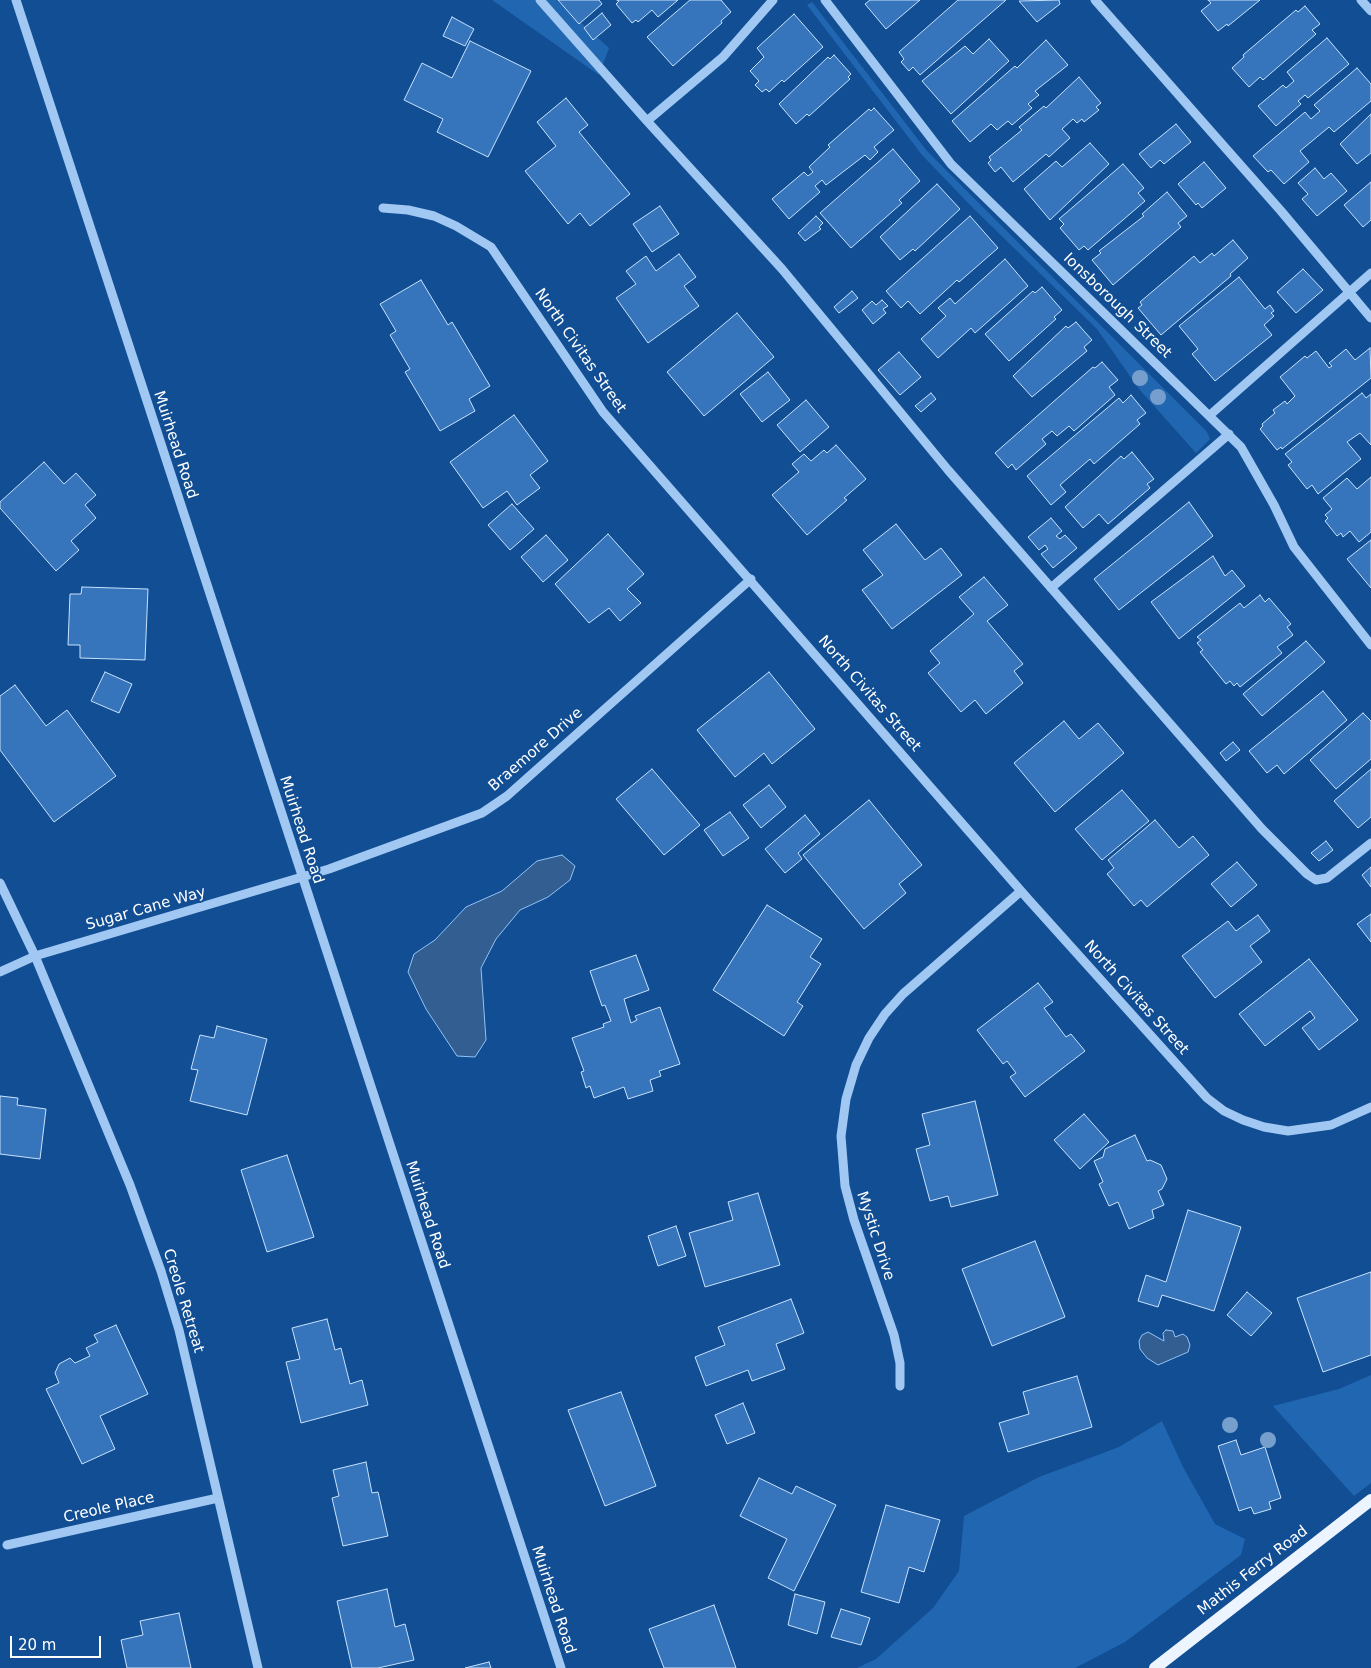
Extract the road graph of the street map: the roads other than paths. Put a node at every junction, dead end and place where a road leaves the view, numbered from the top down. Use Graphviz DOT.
graph roads {
  1 [pos="16,0"];
  2 [pos="540,0"];
  3 [pos="825,0"];
  4 [pos="1095,0"];
  5 [pos="1361,0"];
  6 [pos="768,1"];
  7 [pos="1371,11"];
  8 [pos="647,121"];
  9 [pos="383,208"];
  10 [pos="1371,274"];
  11 [pos="1349,292"];
  12 [pos="1371,318"];
  13 [pos="1210,415"];
  14 [pos="1229,434"];
  15 [pos="751,579"];
  16 [pos="1051,588"];
  17 [pos="1371,645"];
  18 [pos="1371,843"];
  19 [pos="302,877"];
  20 [pos="0,883"];
  21 [pos="1021,891"];
  22 [pos="35,956"];
  23 [pos="0,972"];
  24 [pos="1371,1107"];
  25 [pos="900,1386"];
  26 [pos="218,1498"];
  27 [pos="1371,1500"];
  28 [pos="7,1545"];
  29 [pos="258,1668"];
  30 [pos="561,1668"];
  31 [pos="1155,1668"];
  1 -- 19 [label="street, Muirhead Road"];
  2 -- 8 [label="street"];
  3 -- 13 [label="street, Ionsborough Street"];
  4 -- 11 [label="street"];
  5 -- 7 [label="street"];
  6 -- 8 [label="street"];
  8 -- 16 [label="street"];
  9 -- 15 [label="street, North Civitas Street"];
  10 -- 11 [label="street"];
  11 -- 12 [label="street"];
  11 -- 13 [label="street"];
  13 -- 14 [label="street, Ionsborough Street"];
  14 -- 16 [label="street"];
  14 -- 17 [label="street, Ionsborough Street"];
  15 -- 19 [label="street, Braemore Drive"];
  15 -- 21 [label="street, North Civitas Street"];
  16 -- 18 [label="street"];
  19 -- 22 [label="street, Sugar Cane Way"];
  19 -- 30 [label="street, Muirhead Road"];
  20 -- 22 [label="street, Creole Retreat"];
  21 -- 24 [label="street, North Civitas Street"];
  21 -- 25 [label="street, Mystic Drive"];
  22 -- 23 [label="street, Sugar Cane Way"];
  22 -- 26 [label="street, Creole Retreat"];
  26 -- 28 [label="street, Creole Place"];
  26 -- 29 [label="street, Creole Retreat"];
  27 -- 31 [label="main road, Mathis Ferry Road"];
}
